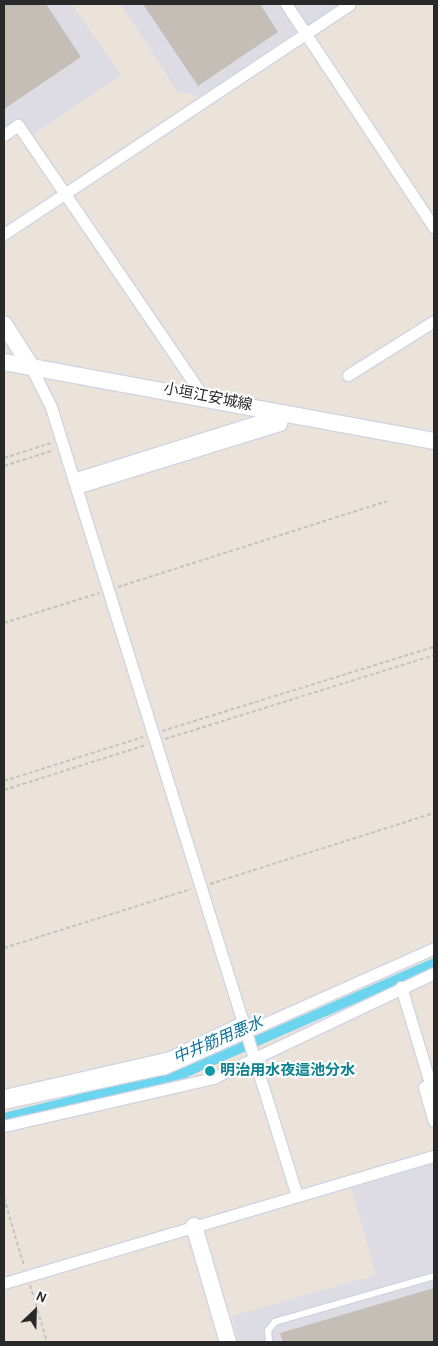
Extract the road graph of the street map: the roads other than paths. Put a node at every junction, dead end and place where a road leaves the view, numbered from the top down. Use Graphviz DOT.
graph roads {
  1 [pos="286,4"];
  2 [pos="350,4"];
  3 [pos="306,33"];
  4 [pos="4,135"];
  5 [pos="66,193"];
  6 [pos="434,228"];
  7 [pos="4,234"];
  8 [pos="434,320"];
  9 [pos="4,324"];
  10 [pos="4,362"];
  11 [pos="30,365"];
  12 [pos="348,376"];
  13 [pos="202,396"];
  14 [pos="284,412"];
  15 [pos="434,441"];
  16 [pos="74,484"];
  17 [pos="434,948"];
  18 [pos="434,973"];
  19 [pos="401,987"];
  20 [pos="247,1029"];
  21 [pos="255,1052"];
  22 [pos="423,1058"];
  23 [pos="4,1095"];
  24 [pos="434,1096"];
  25 [pos="4,1103"];
  26 [pos="434,1121"];
  27 [pos="4,1126"];
  28 [pos="434,1156"];
  29 [pos="297,1196"];
  30 [pos="194,1226"];
  31 [pos="434,1276"];
  32 [pos="4,1283"];
  33 [pos="228,1342"];
  34 [pos="269,1342"];
  1 -- 3 [label="street"];
  2 -- 3 [label="street"];
  3 -- 5 [label="street"];
  3 -- 6 [label="street"];
  4 -- 5 [label="street"];
  5 -- 7 [label="street"];
  5 -- 13 [label="street"];
  8 -- 12 [label="street"];
  9 -- 11 [label="main road"];
  10 -- 11 [label="main road, 小垣江安城線"];
  11 -- 13 [label="main road, 小垣江安城線"];
  11 -- 16 [label="street"];
  13 -- 14 [label="main road, 小垣江安城線"];
  14 -- 15 [label="main road, 小垣江安城線"];
  14 -- 16 [label="street"];
  16 -- 20 [label="street"];
  17 -- 20 [label="street"];
  18 -- 19 [label="street"];
  19 -- 21 [label="street"];
  19 -- 22 [label="street"];
  20 -- 21 [label="street"];
  20 -- 23 [label="street"];
  20 -- 25 [label="street"];
  21 -- 27 [label="street"];
  21 -- 29 [label="street"];
  22 -- 24 [label="street"];
  22 -- 26 [label="street"];
  28 -- 29 [label="street"];
  29 -- 30 [label="street"];
  30 -- 32 [label="street"];
  30 -- 33 [label="main road"];
  31 -- 34 [label="lane"];
}
